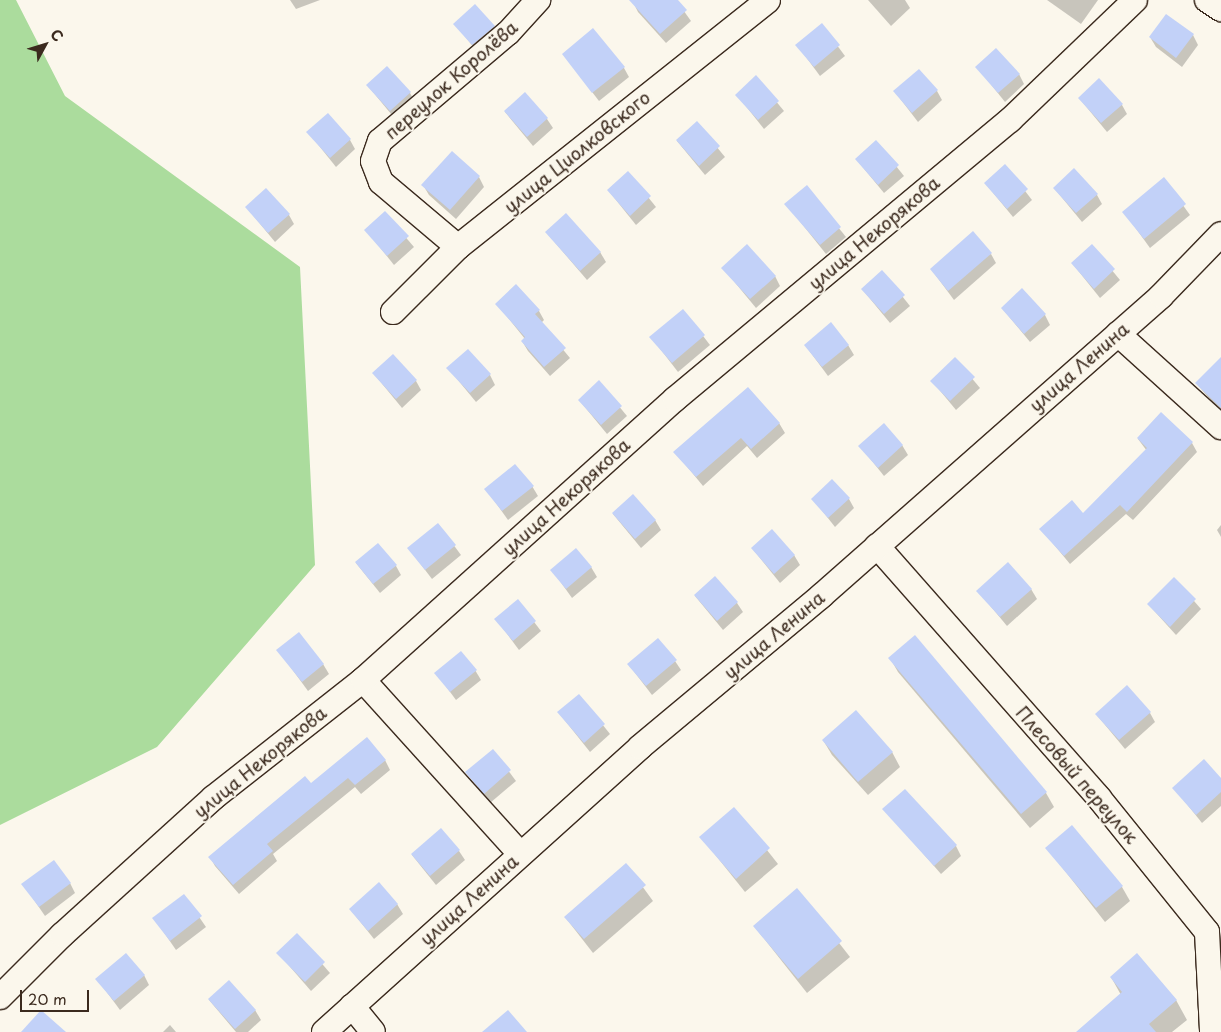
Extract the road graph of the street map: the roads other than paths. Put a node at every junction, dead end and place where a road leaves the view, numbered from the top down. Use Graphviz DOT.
graph roads {
  1 [pos="538,0"];
  2 [pos="768,0"];
  3 [pos="1135,0"];
  4 [pos="1207,0"];
  5 [pos="1221,9"];
  6 [pos="1221,234"];
  7 [pos="458,247"];
  8 [pos="393,312"];
  9 [pos="1118,334"];
  10 [pos="1221,426"];
  11 [pos="877,546"];
  12 [pos="363,680"];
  13 [pos="520,854"];
  14 [pos="0,997"];
  15 [pos="352,1006"];
  16 [pos="324,1032"];
  17 [pos="373,1032"];
  18 [pos="1212,1032"];
  1 -- 7 [label="street, переулок Королёва"];
  2 -- 7 [label="street, улица Циолковского"];
  3 -- 12 [label="street, улица Некорякова"];
  4 -- 5 [label="street"];
  6 -- 9 [label="street, улица Ленина"];
  7 -- 8 [label="street, улица Циолковского"];
  9 -- 10 [label="street"];
  9 -- 11 [label="street, улица Ленина"];
  11 -- 13 [label="street, улица Ленина"];
  11 -- 18 [label="street, Плесовый переулок"];
  12 -- 13 [label="street"];
  12 -- 14 [label="street, улица Некорякова"];
  13 -- 15 [label="street, улица Ленина"];
  15 -- 16 [label="street, улица Ленина"];
  15 -- 17 [label="street"];
}
